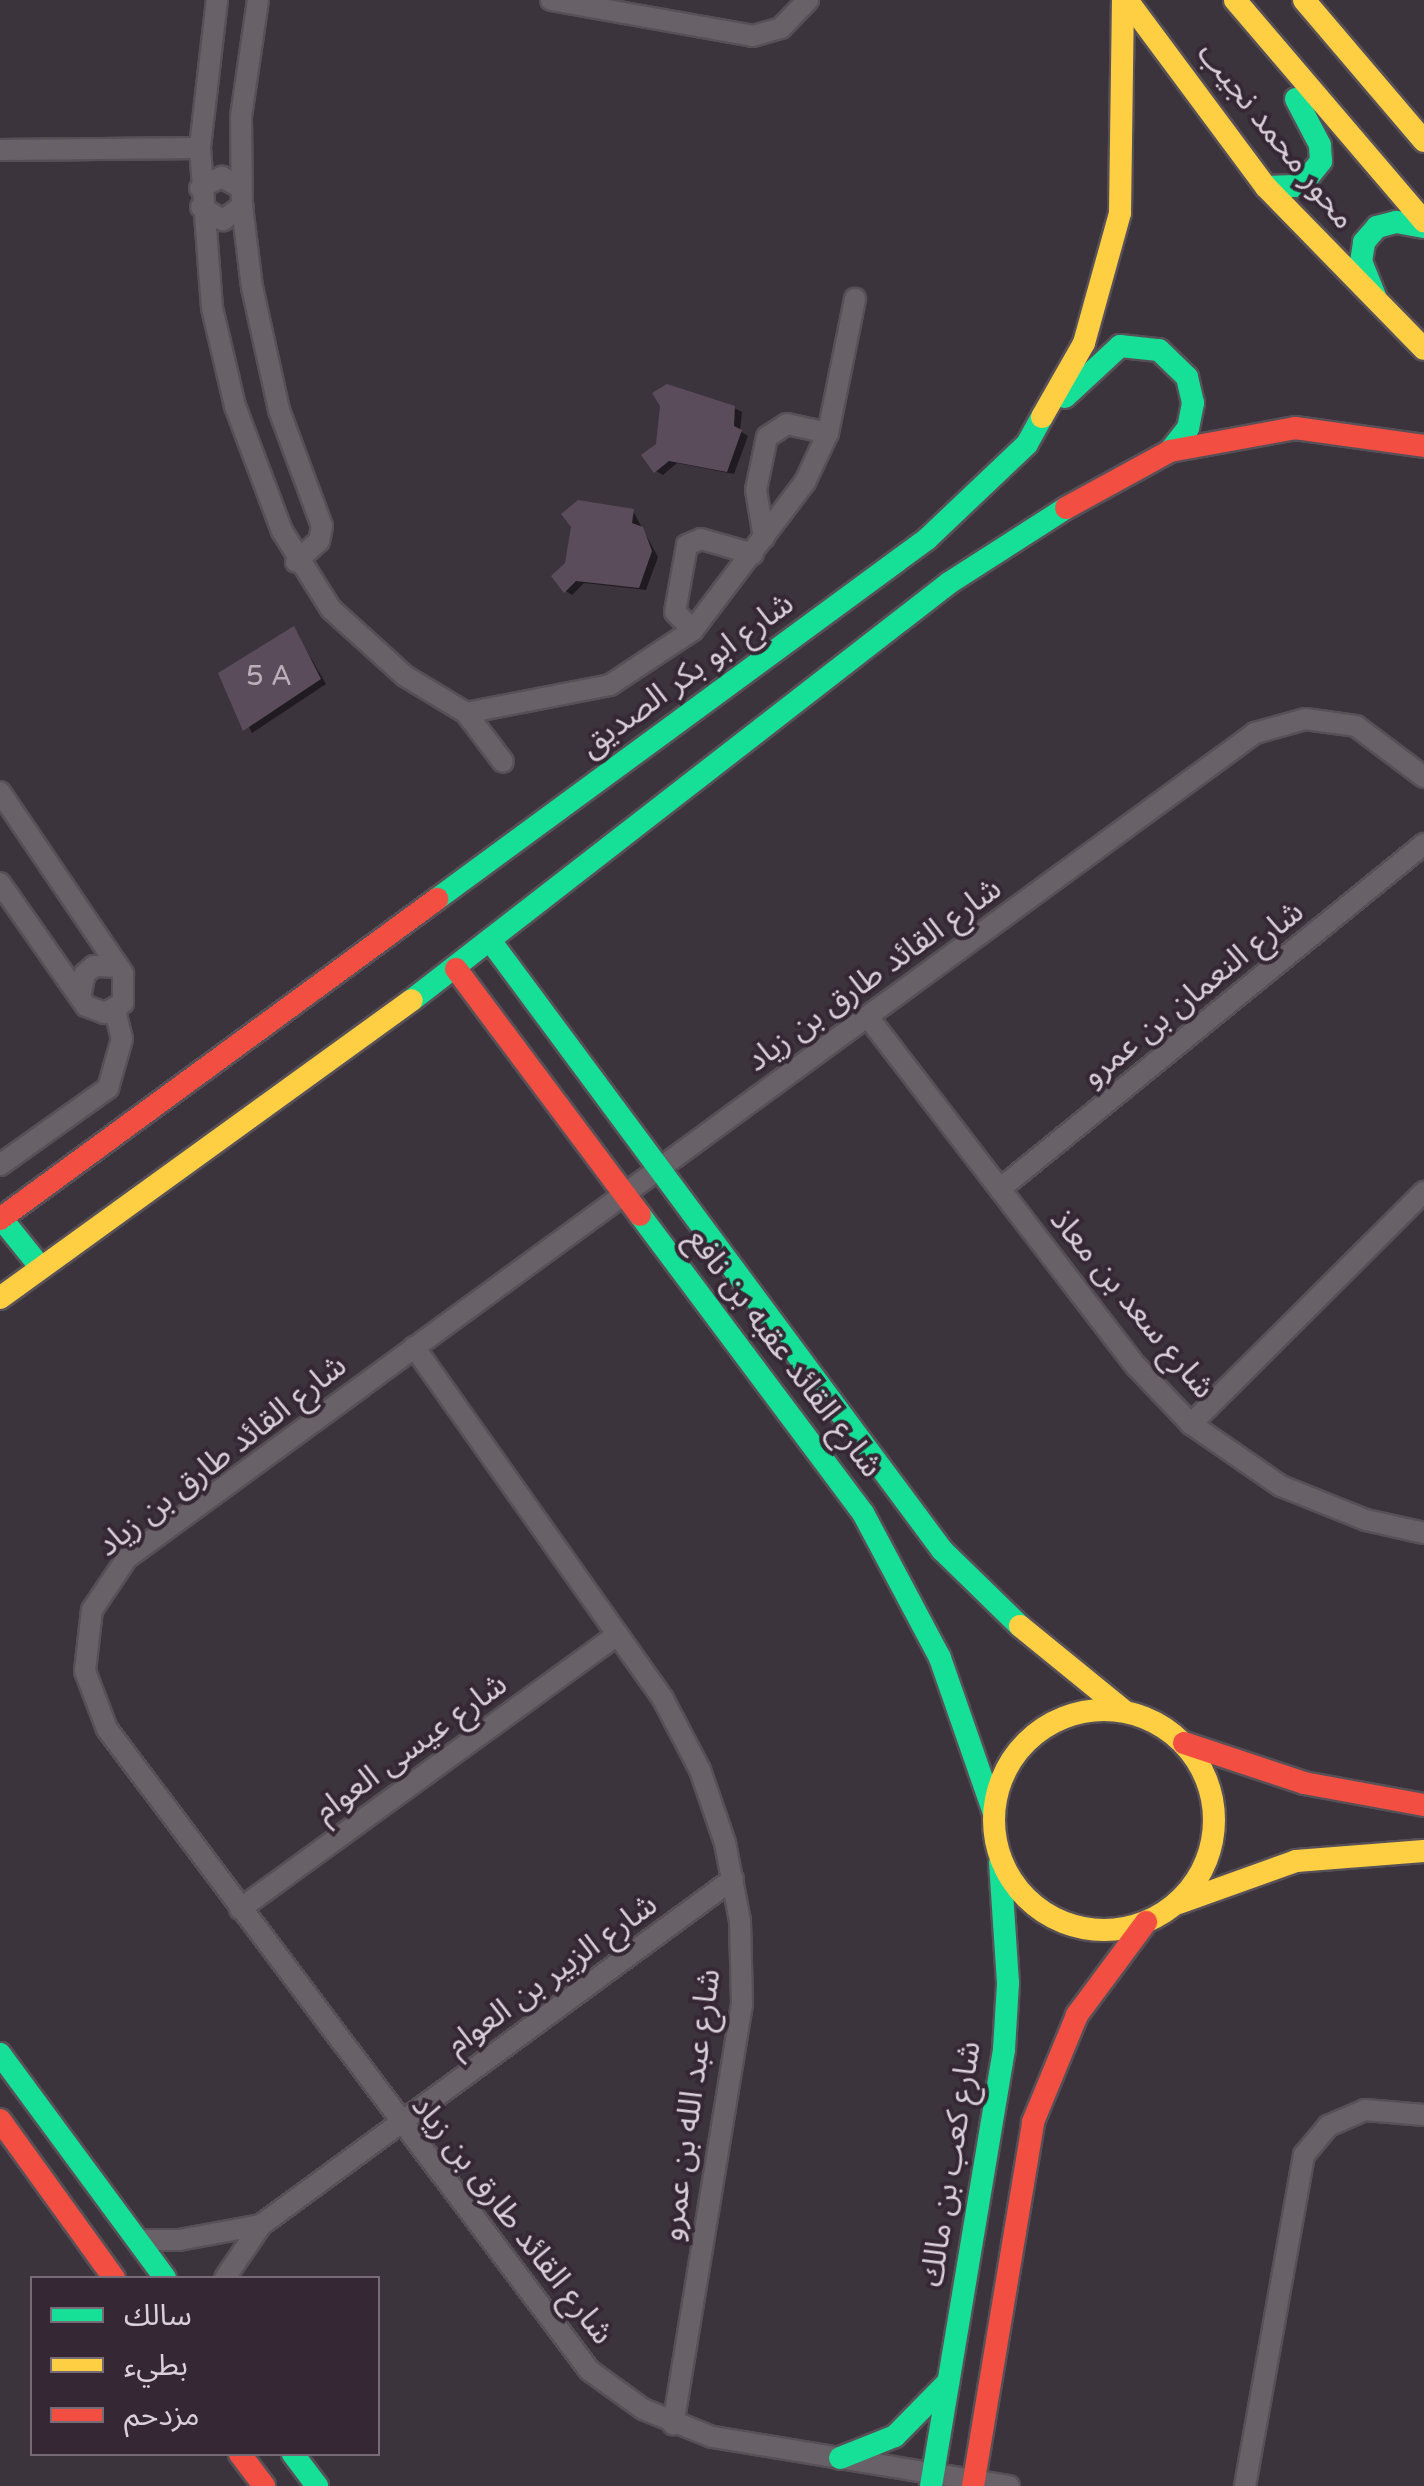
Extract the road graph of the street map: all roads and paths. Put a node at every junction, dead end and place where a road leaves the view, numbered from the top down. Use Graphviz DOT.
graph roads {
  1 [pos="218,0"];
  2 [pos="258,0"];
  3 [pos="552,0"];
  4 [pos="808,0"];
  5 [pos="1125,0"];
  6 [pos="1235,0"];
  7 [pos="1304,0"];
  8 [pos="1262,38"];
  9 [pos="1424,141"];
  10 [pos="200,148"];
  11 [pos="0,150"];
  12 [pos="1266,187"];
  13 [pos="242,197"];
  14 [pos="201,198"];
  15 [pos="1424,224"];
  16 [pos="855,299"];
  17 [pos="1380,306"];
  18 [pos="1424,350"];
  19 [pos="1044,417"];
  20 [pos="828,433"];
  21 [pos="1424,446"];
  22 [pos="1170,451"];
  23 [pos="758,546"];
  24 [pos="296,562"];
  25 [pos="693,630"];
  26 [pos="466,713"];
  27 [pos="503,762"];
  28 [pos="1424,776"];
  29 [pos="0,792"];
  30 [pos="1424,844"];
  31 [pos="0,883"];
  32 [pos="492,943"];
  33 [pos="117,966"];
  34 [pos="456,969"];
  35 [pos="80,997"];
  36 [pos="115,1010"];
  37 [pos="868,1016"];
  38 [pos="0,1165"];
  39 [pos="658,1169"];
  40 [pos="1000,1189"];
  41 [pos="1424,1192"];
  42 [pos="624,1193"];
  43 [pos="1,1219"];
  44 [pos="42,1268"];
  45 [pos="0,1298"];
  46 [pos="414,1347"];
  47 [pos="1191,1424"];
  48 [pos="1424,1533"];
  49 [pos="617,1635"];
  50 [pos="1122,1710"];
  51 [pos="1184,1743"];
  52 [pos="1424,1805"];
  53 [pos="994,1813"];
  54 [pos="998,1850"];
  55 [pos="1424,1851"];
  56 [pos="733,1880"];
  57 [pos="1176,1904"];
  58 [pos="240,1909"];
  59 [pos="1146,1922"];
  60 [pos="0,2054"];
  61 [pos="1424,2115"];
  62 [pos="0,2120"];
  63 [pos="400,2124"];
  64 [pos="12,2153"];
  65 [pos="98,2186"];
  66 [pos="65,2210"];
  67 [pos="261,2226"];
  68 [pos="137,2240"];
  69 [pos="113,2276"];
  70 [pos="164,2276"];
  71 [pos="226,2276"];
  72 [pos="949,2379"];
  73 [pos="673,2424"];
  74 [pos="242,2456"];
  75 [pos="294,2456"];
  76 [pos="840,2458"];
  77 [pos="932,2480"];
  78 [pos="973,2483"];
  79 [pos="264,2486"];
  80 [pos="316,2486"];
  81 [pos="1008,2486"];
  82 [pos="1244,2486"];
  1 -- 10 [label="street"];
  2 -- 13 [label="street"];
  3 -- 4 [label="street"];
  5 -- 12 [label="street, محور محمد نجيب"];
  5 -- 19 [label="street, شارع ابو بكر الصديق"];
  6 -- 8 [label="street, محور محمد نجيب"];
  7 -- 9 [label="street"];
  8 -- 12 [label="street"];
  8 -- 15 [label="street, محور محمد نجيب"];
  10 -- 11 [label="street"];
  10 -- 14 [label="street"];
  12 -- 17 [label="street, محور محمد نجيب"];
  13 -- 14 [label="street"];
  13 -- 14 [label="street"];
  13 -- 24 [label="street"];
  14 -- 24 [label="street"];
  15 -- 17 [label="street"];
  16 -- 20 [label="street"];
  17 -- 18 [label="street, محور محمد نجيب"];
  19 -- 22 [label="street"];
  19 -- 43 [label="street, شارع ابو بكر الصديق"];
  20 -- 23 [label="street"];
  20 -- 23 [label="street"];
  21 -- 22 [label="street"];
  22 -- 32 [label="street"];
  23 -- 25 [label="street"];
  23 -- 25 [label="street"];
  24 -- 26 [label="street"];
  25 -- 26 [label="street"];
  26 -- 27 [label="street"];
  28 -- 37 [label="street, شارع القائد طارق بن زياد"];
  29 -- 33 [label="street"];
  30 -- 40 [label="street, شارع النعمان بن عمرو"];
  31 -- 35 [label="street"];
  32 -- 34 [label="street"];
  32 -- 39 [label="street, شارع القائد عقبه بن نافع"];
  33 -- 35 [label="street"];
  33 -- 36 [label="street"];
  34 -- 42 [label="street, شارع القائد عقبه بن نافع"];
  34 -- 44 [label="street"];
  35 -- 36 [label="street"];
  36 -- 38 [label="street"];
  37 -- 39 [label="street, شارع القائد طارق بن زياد"];
  37 -- 40 [label="street, شارع سعد بن معاذ"];
  39 -- 42 [label="street, شارع القائد طارق بن زياد"];
  39 -- 50 [label="street, شارع القائد عقبه بن نافع"];
  40 -- 47 [label="street, شارع سعد بن معاذ"];
  41 -- 47 [label="street"];
  42 -- 46 [label="street, شارع القائد طارق بن زياد"];
  42 -- 53 [label="street, شارع القائد عقبه بن نافع"];
  43 -- 44 [label="street"];
  44 -- 45 [label="street"];
  46 -- 49 [label="street, شارع عبد الله بن عمرو"];
  46 -- 58 [label="street, شارع القائد طارق بن زياد"];
  47 -- 48 [label="street, شارع سعد بن معاذ"];
  49 -- 56 [label="street, شارع عبد الله بن عمرو"];
  49 -- 58 [label="street, شارع عيسى العوام"];
  50 -- 51 [label="street"];
  50 -- 53 [label="street"];
  51 -- 52 [label="street"];
  51 -- 57 [label="street"];
  53 -- 54 [label="street"];
  54 -- 59 [label="street"];
  54 -- 72 [label="street, شارع كعب بن مالك"];
  55 -- 57 [label="street"];
  56 -- 63 [label="street, شارع الزبير بن العوام"];
  56 -- 73 [label="street, شارع عبد الله بن عمرو"];
  57 -- 59 [label="street"];
  58 -- 63 [label="street, شارع القائد طارق بن زياد"];
  59 -- 78 [label="street"];
  60 -- 65 [label="street"];
  61 -- 82 [label="street"];
  62 -- 64 [label="street"];
  63 -- 67 [label="street, شارع الزبير بن العوام"];
  63 -- 73 [label="street, شارع القائد طارق بن زياد"];
  64 -- 66 [label="street"];
  65 -- 66 [label="street"];
  65 -- 68 [label="street"];
  66 -- 69 [label="street"];
  67 -- 68 [label="street, شارع الزبير بن العوام"];
  67 -- 71 [label="street, شارع الزبير بن العوام"];
  68 -- 70 [label="street"];
  72 -- 76 [label="street"];
  72 -- 77 [label="street, شارع كعب بن مالك"];
  73 -- 76 [label="street, شارع القائد طارق بن زياد"];
  74 -- 79 [label="street"];
  75 -- 80 [label="street"];
  76 -- 77 [label="street, شارع القائد طارق بن زياد"];
  77 -- 78 [label="street, شارع القائد طارق بن زياد"];
  78 -- 81 [label="street, شارع القائد طارق بن زياد"];
}
